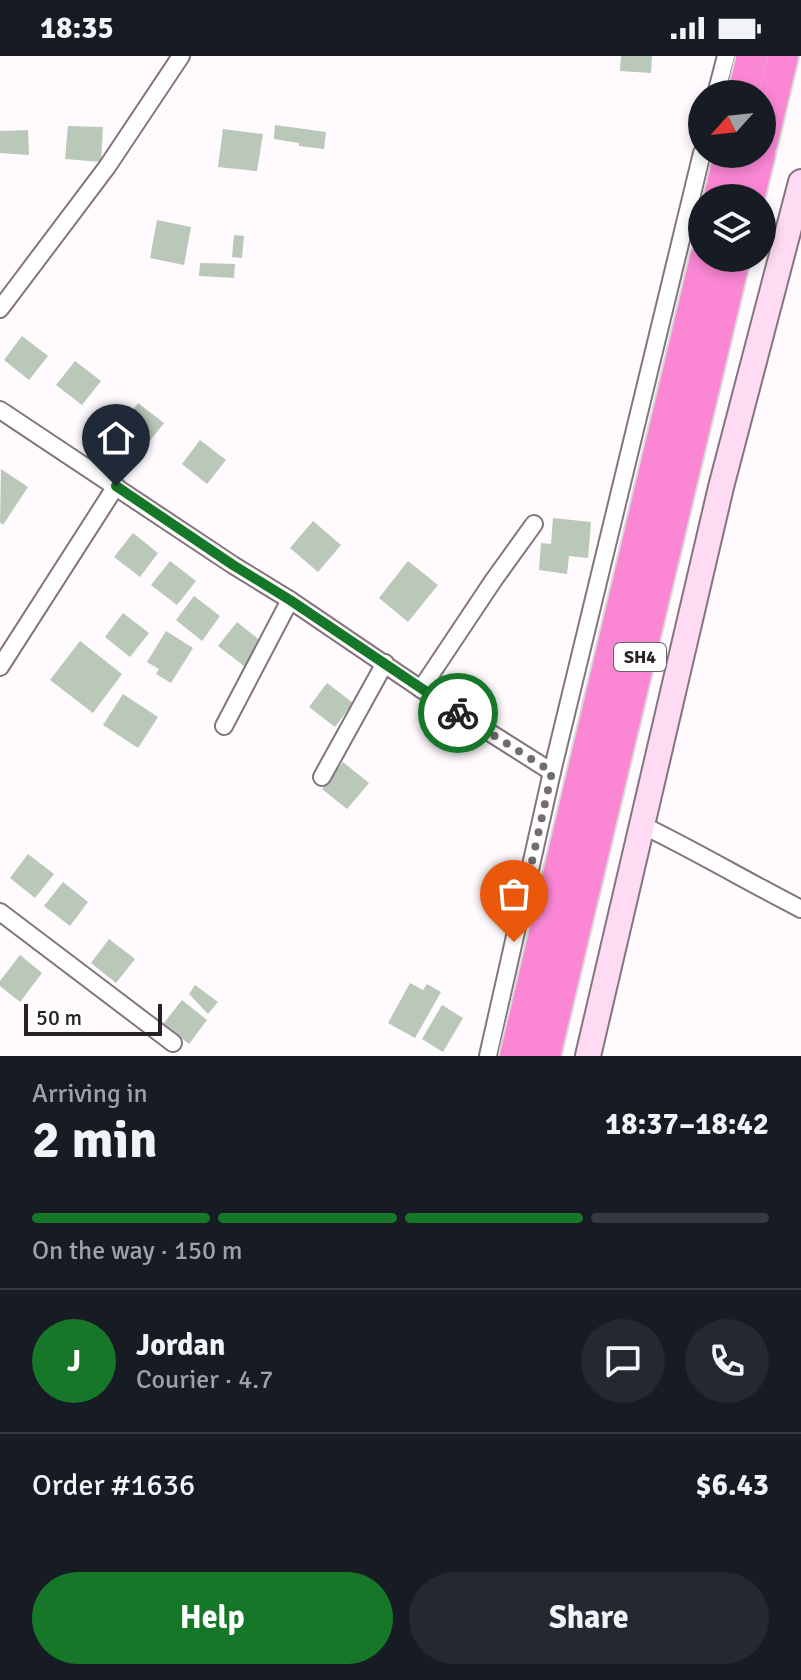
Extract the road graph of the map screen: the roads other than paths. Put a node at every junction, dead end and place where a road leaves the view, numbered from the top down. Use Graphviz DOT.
graph roads {
  1 [pos="181,56"];
  2 [pos="726,56"];
  3 [pos="752,56"];
  4 [pos="783,56"];
  5 [pos="720,80"];
  6 [pos="746,80"];
  7 [pos="776,85"];
  8 [pos="698,168"];
  9 [pos="801,182"];
  10 [pos="702,272"];
  11 [pos="732,272"];
  12 [pos="0,309"];
  13 [pos="0,410"];
  14 [pos="116,486"];
  15 [pos="534,524"];
  16 [pos="290,600"];
  17 [pos="385,663"];
  18 [pos="0,667"];
  19 [pos="421,689"];
  20 [pos="224,726"];
  21 [pos="552,772"];
  22 [pos="322,777"];
  23 [pos="642,825"];
  24 [pos="801,909"];
  25 [pos="0,912"];
  26 [pos="173,1043"];
  27 [pos="488,1056"];
  28 [pos="515,1056"];
  29 [pos="545,1056"];
  30 [pos="588,1056"];
  1 -- 12 [label="street"];
  2 -- 5 [label="street"];
  3 -- 6 [label="highway"];
  4 -- 7 [label="highway"];
  8 -- 21 [label="street"];
  9 -- 23 [label="street"];
  10 -- 28 [label="highway, SH4"];
  11 -- 29 [label="highway, SH4"];
  13 -- 14 [label="street"];
  14 -- 16 [label="street"];
  14 -- 18 [label="street"];
  15 -- 19 [label="street"];
  16 -- 17 [label="street"];
  16 -- 20 [label="street"];
  17 -- 19 [label="street"];
  17 -- 22 [label="street"];
  19 -- 21 [label="street"];
  21 -- 27 [label="street"];
  23 -- 24 [label="street"];
  23 -- 30 [label="street"];
  25 -- 26 [label="street"];
}
